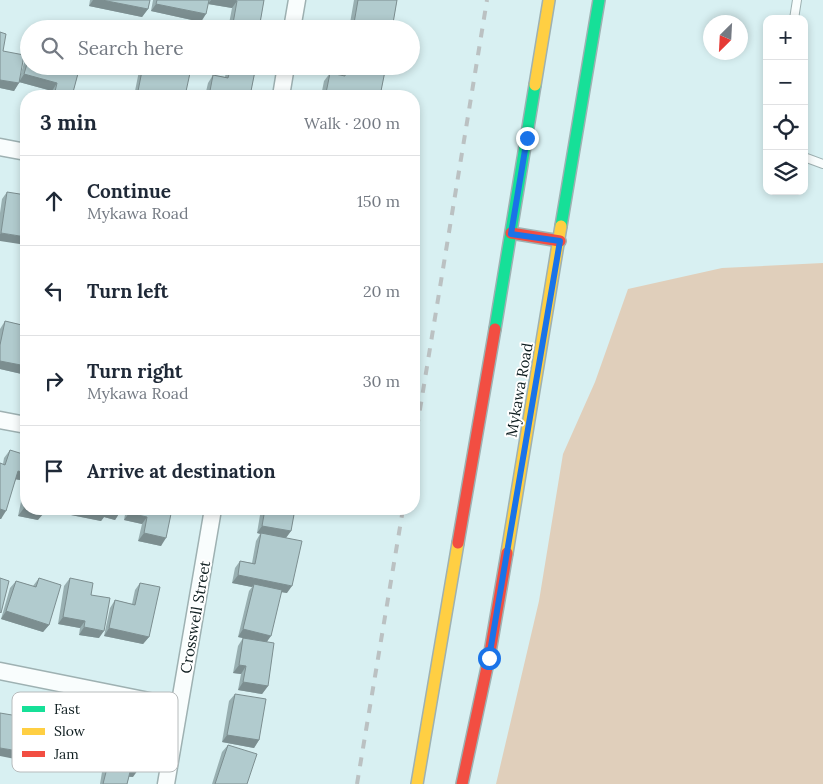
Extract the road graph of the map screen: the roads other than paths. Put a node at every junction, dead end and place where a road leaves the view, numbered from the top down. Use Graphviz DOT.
graph roads {
  1 [pos="297,0"];
  2 [pos="549,0"];
  3 [pos="599,0"];
  4 [pos="797,0"];
  5 [pos="795,15"];
  6 [pos="294,20"];
  7 [pos="284,75"];
  8 [pos="282,90"];
  9 [pos="0,147"];
  10 [pos="20,151"];
  11 [pos="808,159"];
  12 [pos="823,164"];
  13 [pos="511,234"];
  14 [pos="560,241"];
  15 [pos="0,420"];
  16 [pos="20,424"];
  17 [pos="212,515"];
  18 [pos="0,671"];
  19 [pos="104,692"];
  20 [pos="179,707"];
  21 [pos="178,713"];
  22 [pos="417,784"];
  23 [pos="462,784"];
  1 -- 6 [label="street"];
  2 -- 13 [label="main road"];
  3 -- 14 [label="main road, Mykawa Road"];
  4 -- 5 [label="lane"];
  7 -- 8 [label="street"];
  9 -- 10 [label="street"];
  11 -- 12 [label="lane"];
  13 -- 14 [label="main road"];
  13 -- 22 [label="main road"];
  14 -- 23 [label="main road, Mykawa Road"];
  15 -- 16 [label="street"];
  17 -- 20 [label="street, Crosswell Street"];
  18 -- 19 [label="street"];
  20 -- 21 [label="street, Crosswell Street"];
}
